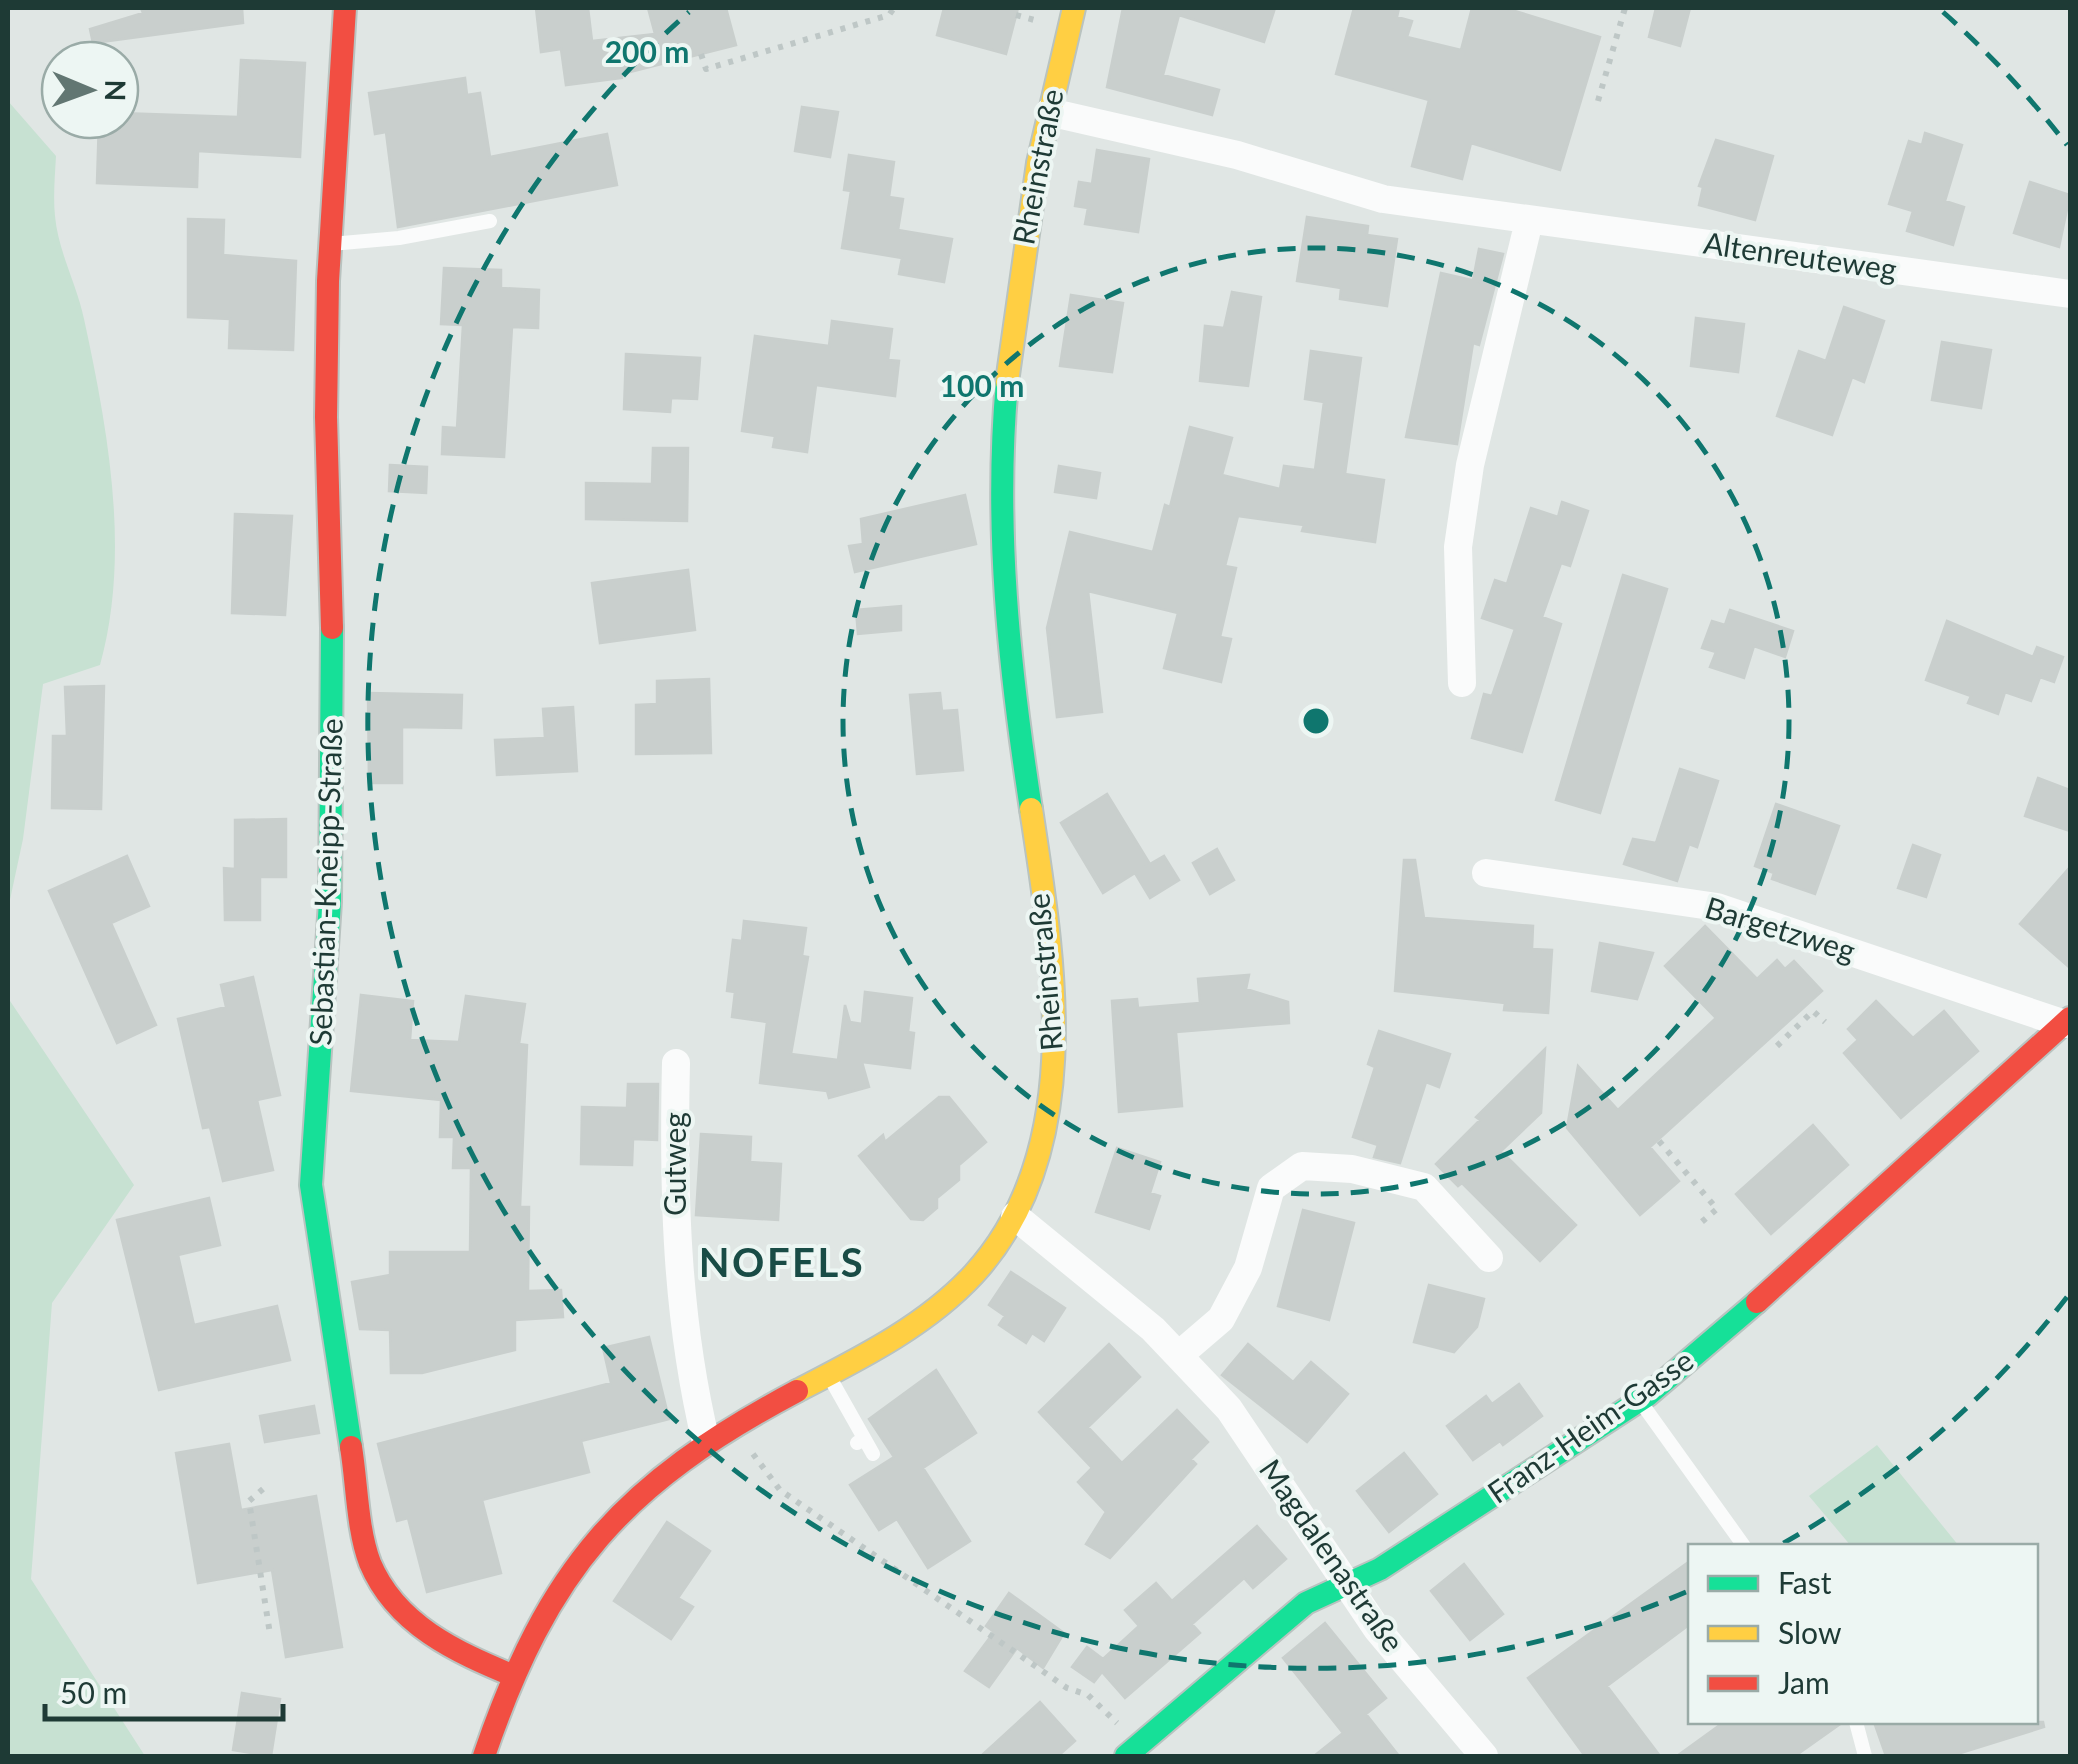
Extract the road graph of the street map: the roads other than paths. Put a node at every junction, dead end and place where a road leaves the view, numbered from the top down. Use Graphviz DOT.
graph roads {
  1 [pos="345,8"];
  2 [pos="1074,8"];
  3 [pos="1049,112"];
  4 [pos="490,221"];
  5 [pos="1529,221"];
  6 [pos="330,244"];
  7 [pos="2070,294"];
  8 [pos="1462,683"];
  9 [pos="1486,873"];
  10 [pos="2068,1021"];
  11 [pos="676,1063"];
  12 [pos="1015,1216"];
  13 [pos="1488,1258"];
  14 [pos="1179,1355"];
  15 [pos="829,1375"];
  16 [pos="1640,1400"];
  17 [pos="706,1442"];
  18 [pos="873,1454"];
  19 [pos="1743,1544"];
  20 [pos="1348,1584"];
  21 [pos="514,1676"];
  22 [pos="1857,1724"];
  23 [pos="1133,1751"];
  24 [pos="484,1756"];
  25 [pos="1484,1756"];
  26 [pos="1865,1756"];
  1 -- 6 [label="main road, Sebastian-Kneipp-Straße"];
  2 -- 3 [label="main road, Rheinstraße"];
  3 -- 5 [label="street, Altenreuteweg"];
  3 -- 12 [label="main road, Rheinstraße"];
  4 -- 6 [label="lane"];
  5 -- 7 [label="street, Altenreuteweg"];
  5 -- 8 [label="street"];
  6 -- 21 [label="main road, Sebastian-Kneipp-Straße"];
  9 -- 10 [label="street, Bargetzweg"];
  10 -- 16 [label="main road, Franz-Heim-Gasse"];
  11 -- 17 [label="street, Gutweg"];
  12 -- 14 [label="street, Magdalenastraße"];
  12 -- 15 [label="main road, Rheinstraße"];
  13 -- 14 [label="street"];
  14 -- 20 [label="street, Magdalenastraße"];
  15 -- 17 [label="main road, Rheinstraße"];
  15 -- 18 [label="lane"];
  16 -- 19 [label="lane"];
  16 -- 20 [label="main road, Franz-Heim-Gasse"];
  17 -- 21 [label="main road, Rheinstraße"];
  20 -- 23 [label="main road, Franz-Heim-Gasse"];
  20 -- 25 [label="street, Magdalenastraße"];
  21 -- 24 [label="main road, Rheinstraße"];
  22 -- 26 [label="lane"];
}
